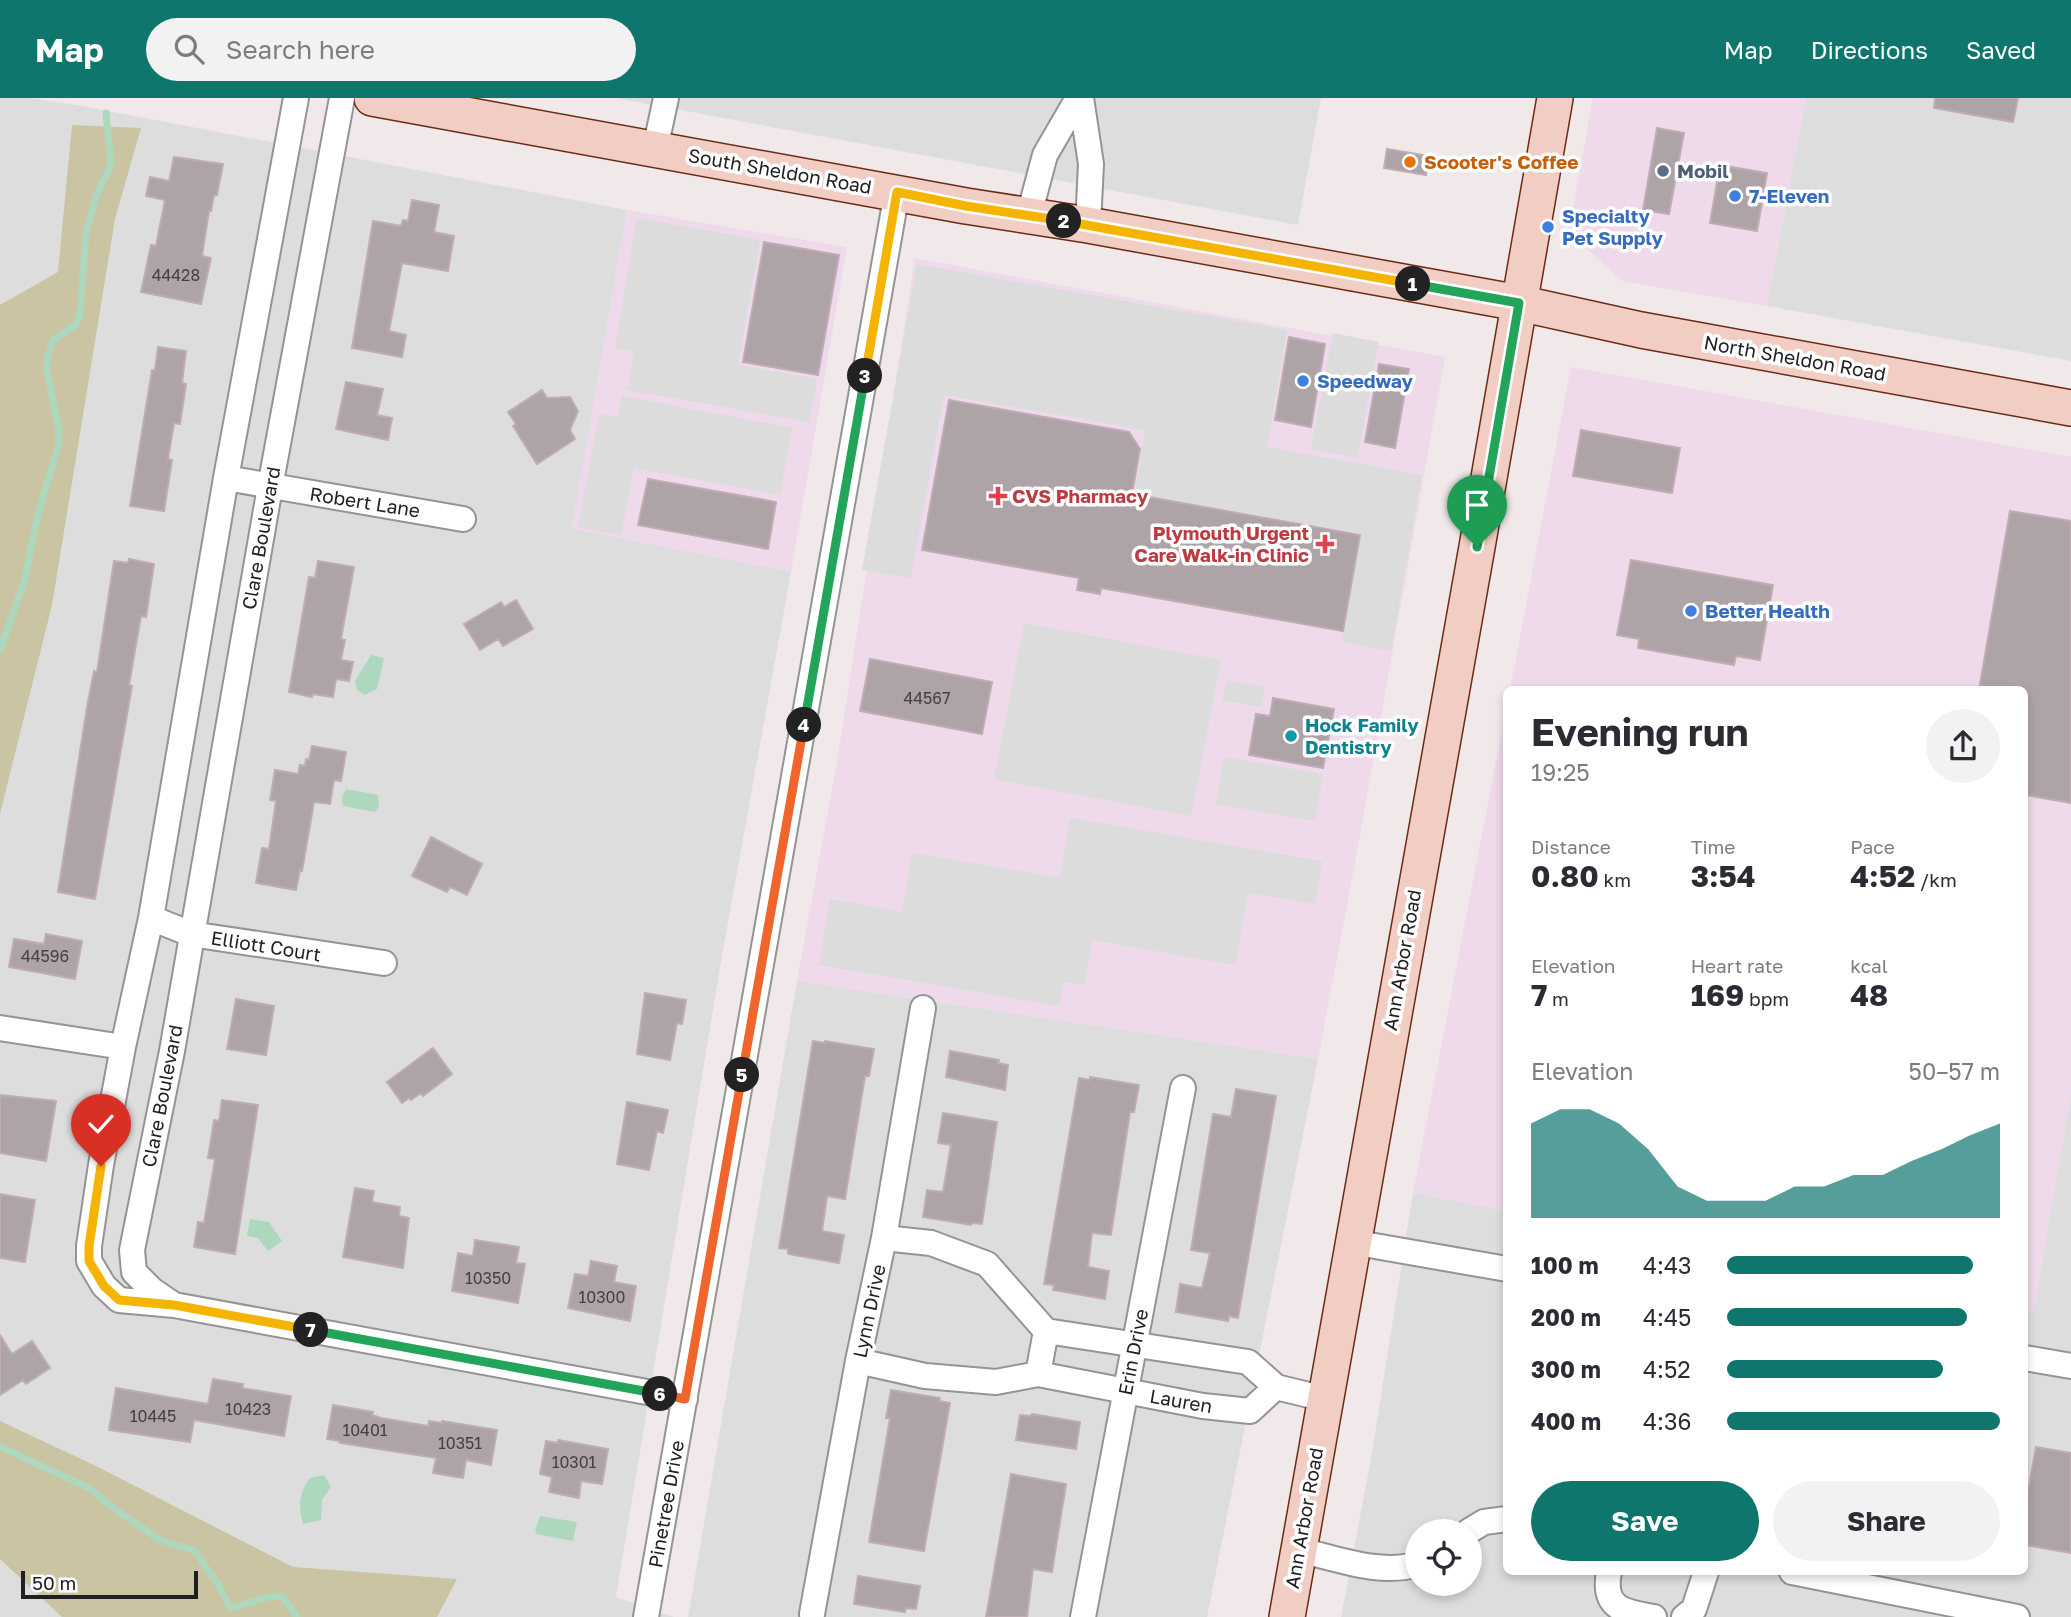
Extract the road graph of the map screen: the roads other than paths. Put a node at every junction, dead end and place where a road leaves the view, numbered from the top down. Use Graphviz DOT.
graph roads {
  1 [pos="296,98"];
  2 [pos="342,98"];
  3 [pos="372,98"];
  4 [pos="666,98"];
  5 [pos="1079,98"];
  6 [pos="1555,98"];
  7 [pos="655,149"];
  8 [pos="897,192"];
  9 [pos="1029,215"];
  10 [pos="1088,225"];
  11 [pos="1519,303"];
  12 [pos="2071,408"];
  13 [pos="226,478"];
  14 [pos="270,486"];
  15 [pos="463,519"];
  16 [pos="151,918"];
  17 [pos="191,934"];
  18 [pos="384,963"];
  19 [pos="923,1008"];
  20 [pos="0,1028"];
  21 [pos="123,1047"];
  22 [pos="1183,1088"];
  23 [pos="884,1238"];
  24 [pos="1352,1242"];
  25 [pos="1503,1268"];
  26 [pos="174,1305"];
  27 [pos="1046,1331"];
  28 [pos="1134,1346"];
  29 [pos="2028,1359"];
  30 [pos="858,1361"];
  31 [pos="2071,1366"];
  32 [pos="1038,1374"];
  33 [pos="1276,1387"];
  34 [pos="1126,1391"];
  35 [pos="685,1399"];
  36 [pos="1325,1399"];
  37 [pos="1503,1520"];
  38 [pos="1482,1523"];
  39 [pos="1298,1550"];
  40 [pos="1405,1568"];
  41 [pos="1609,1575"];
  42 [pos="1705,1575"];
  43 [pos="1807,1575"];
  44 [pos="812,1614"];
  45 [pos="646,1617"];
  46 [pos="1083,1617"];
  47 [pos="1287,1617"];
  48 [pos="1654,1617"];
  49 [pos="1684,1617"];
  50 [pos="2017,1617"];
  1 -- 13 [label="street"];
  2 -- 14 [label="street, Clare Boulevard"];
  3 -- 7 [label="main road, South Sheldon Road"];
  4 -- 7 [label="street"];
  5 -- 9 [label="street"];
  5 -- 10 [label="street"];
  6 -- 11 [label="main road, Ann Arbor Road"];
  7 -- 8 [label="main road, South Sheldon Road"];
  8 -- 9 [label="main road, South Sheldon Road"];
  8 -- 35 [label="street, Pinetree Drive"];
  9 -- 10 [label="main road, South Sheldon Road"];
  10 -- 11 [label="main road, South Sheldon Road"];
  11 -- 12 [label="main road, North Sheldon Road"];
  11 -- 24 [label="main road, Ann Arbor Road"];
  13 -- 14 [label="street, Robert Lane"];
  13 -- 16 [label="street"];
  14 -- 15 [label="street, Robert Lane"];
  14 -- 17 [label="street, Clare Boulevard"];
  16 -- 17 [label="street, Elliott Court"];
  16 -- 21 [label="street"];
  17 -- 18 [label="street, Elliott Court"];
  17 -- 26 [label="street, Clare Boulevard"];
  19 -- 23 [label="street, Lynn Drive"];
  20 -- 21 [label="street"];
  21 -- 26 [label="street"];
  22 -- 28 [label="street, Erin Drive"];
  23 -- 27 [label="street"];
  23 -- 30 [label="street, Lynn Drive"];
  24 -- 25 [label="street"];
  24 -- 36 [label="main road, Ann Arbor Road"];
  26 -- 35 [label="street"];
  27 -- 28 [label="street"];
  27 -- 32 [label="street"];
  28 -- 33 [label="street"];
  28 -- 34 [label="street, Erin Drive"];
  29 -- 31 [label="street"];
  30 -- 32 [label="street, Lauren"];
  30 -- 44 [label="street, Lynn Drive"];
  32 -- 34 [label="street, Lauren"];
  33 -- 34 [label="street, Lauren"];
  33 -- 36 [label="street"];
  34 -- 46 [label="street, Erin Drive"];
  35 -- 45 [label="street, Pinetree Drive"];
  36 -- 39 [label="main road, Ann Arbor Road"];
  37 -- 38 [label="street"];
  39 -- 40 [label="street"];
  39 -- 47 [label="main road, Ann Arbor Road"];
  41 -- 48 [label="street"];
  42 -- 49 [label="street"];
  43 -- 50 [label="street"];
}
